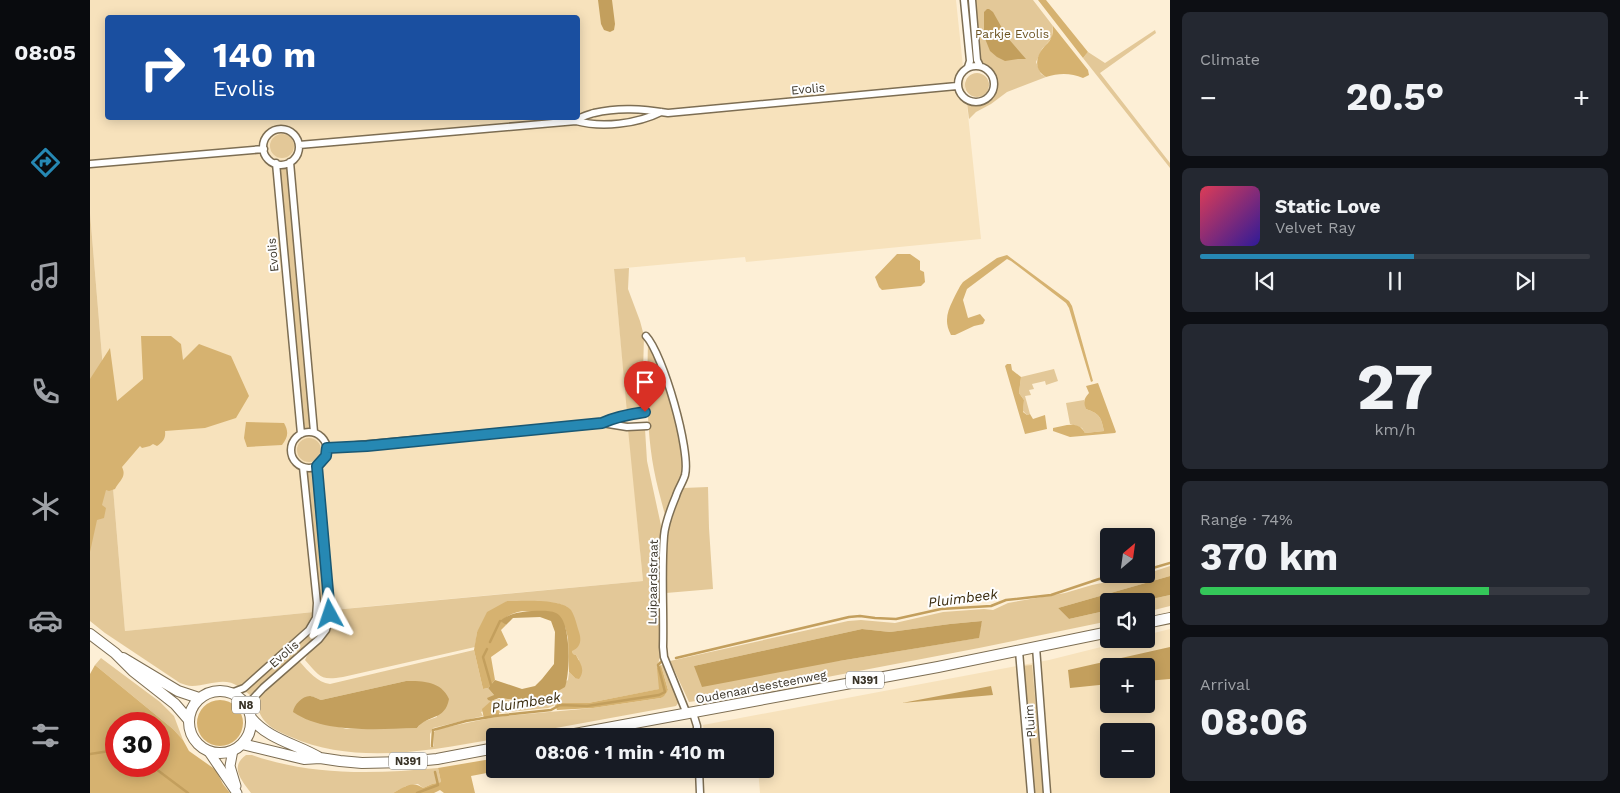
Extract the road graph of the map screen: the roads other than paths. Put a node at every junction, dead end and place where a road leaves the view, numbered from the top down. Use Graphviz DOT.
graph roads {
  1 [pos="964,0"];
  2 [pos="972,0"];
  3 [pos="980,66"];
  4 [pos="968,67"];
  5 [pos="957,86"];
  6 [pos="661,112"];
  7 [pos="580,117"];
  8 [pos="576,120"];
  9 [pos="299,145"];
  10 [pos="264,149"];
  11 [pos="290,162"];
  12 [pos="276,163"];
  13 [pos="90,164"];
  14 [pos="646,336"];
  15 [pos="645,412"];
  16 [pos="602,423"];
  17 [pos="647,426"];
  18 [pos="314,432"];
  19 [pos="301,434"];
  20 [pos="327,448"];
  21 [pos="317,466"];
  22 [pos="303,467"];
  23 [pos="1170,618"];
  24 [pos="1155,621"];
  25 [pos="90,634"];
  26 [pos="1100,634"];
  27 [pos="1036,648"];
  28 [pos="1019,651"];
  29 [pos="115,653"];
  30 [pos="232,693"];
  31 [pos="199,698"];
  32 [pos="246,706"];
  33 [pos="690,714"];
  34 [pos="251,718"];
  35 [pos="188,719"];
  36 [pos="610,728"];
  37 [pos="697,728"];
  38 [pos="237,747"];
  39 [pos="486,750"];
  40 [pos="209,752"];
  41 [pos="320,758"];
  42 [pos="699,778"];
  43 [pos="238,793"];
  44 [pos="700,793"];
  45 [pos="1031,793"];
  46 [pos="1047,793"];
  1 -- 4 [label="street"];
  2 -- 3 [label="street"];
  3 -- 4 [label="street"];
  3 -- 5 [label="street"];
  4 -- 5 [label="street"];
  5 -- 6 [label="street, Evolis"];
  6 -- 7 [label="street, Evolis"];
  6 -- 8 [label="street, Evolis"];
  8 -- 9 [label="street, Evolis"];
  9 -- 10 [label="street"];
  9 -- 11 [label="street"];
  10 -- 12 [label="street"];
  10 -- 13 [label="street"];
  11 -- 12 [label="street"];
  11 -- 18 [label="street, Evolis"];
  12 -- 19 [label="street, Evolis"];
  14 -- 33 [label="street, Luipaardstraat"];
  15 -- 16 [label="street"];
  16 -- 17 [label="street"];
  16 -- 20 [label="street"];
  18 -- 19 [label="street"];
  18 -- 20 [label="street"];
  19 -- 22 [label="street, Evolis"];
  20 -- 21 [label="street"];
  21 -- 22 [label="street"];
  21 -- 32 [label="street, Evolis"];
  22 -- 30 [label="street, Evolis"];
  23 -- 24 [label="main road"];
  25 -- 29 [label="main road, N8"];
  26 -- 27 [label="main road, Oudenaardsesteenweg / N391"];
  27 -- 28 [label="main road, Oudenaardsesteenweg / N391"];
  27 -- 46 [label="street, Pluim"];
  28 -- 33 [label="main road, Oudenaardsesteenweg / N391"];
  28 -- 45 [label="street, Pluim"];
  29 -- 31 [label="main road, N8"];
  29 -- 35 [label="main road, N8"];
  30 -- 31 [label="main road, N8"];
  30 -- 32 [label="main road, N8"];
  31 -- 35 [label="main road"];
  32 -- 34 [label="main road, N8"];
  33 -- 36 [label="main road, Oudenaardsesteenweg / N391"];
  33 -- 37 [label="street, Luipaardstraat"];
  34 -- 38 [label="main road, N8"];
  34 -- 41 [label="main road, N391"];
  35 -- 40 [label="main road, N8"];
  38 -- 40 [label="main road"];
  38 -- 41 [label="main road, N391"];
  38 -- 43 [label="main road, N8"];
  39 -- 41 [label="main road, N391"];
  40 -- 43 [label="main road, N8"];
  42 -- 44 [label="street"];
}
